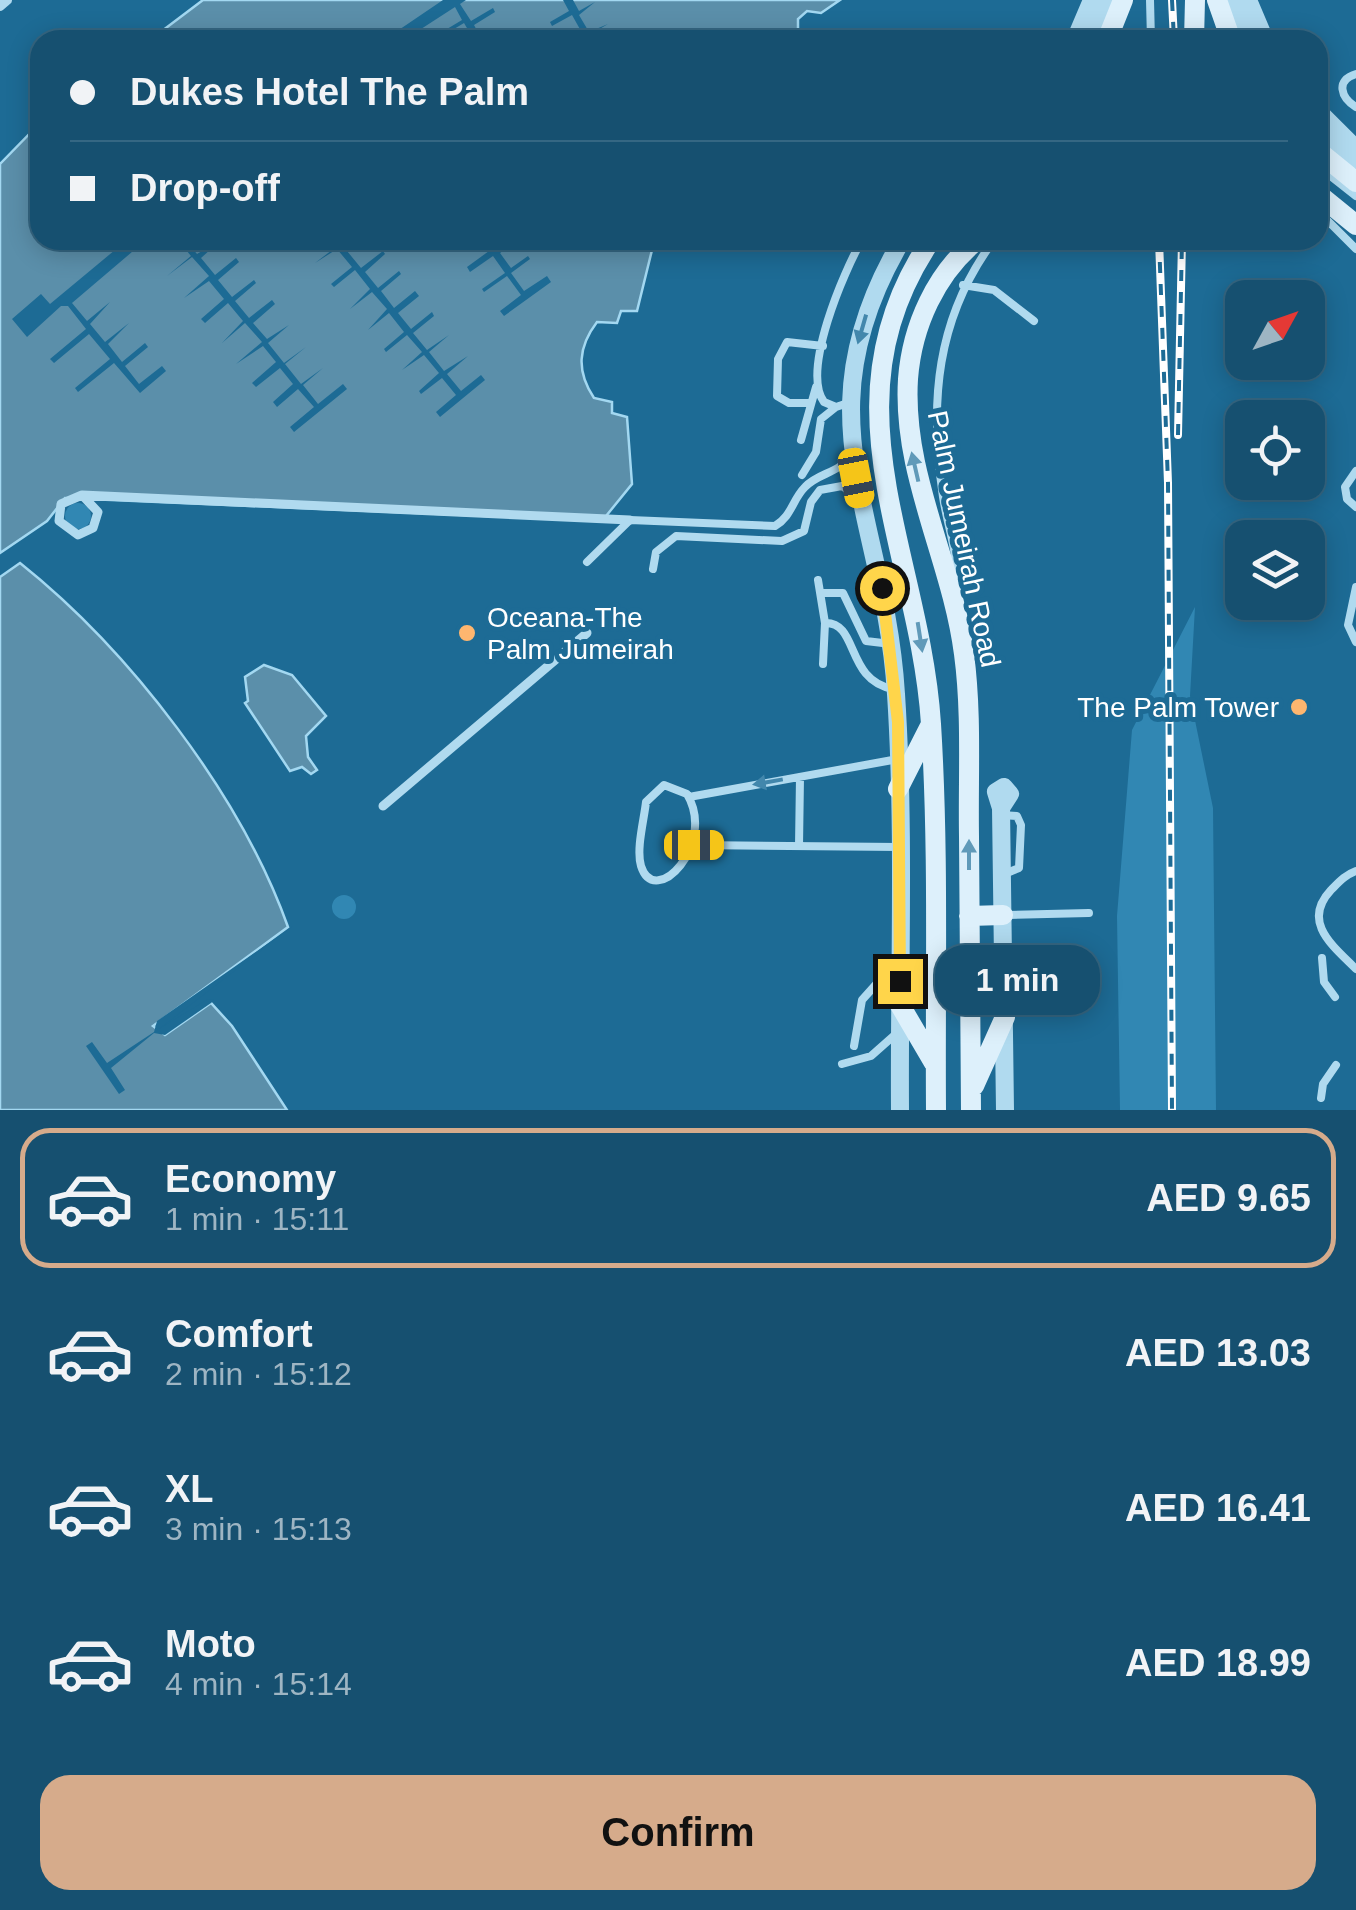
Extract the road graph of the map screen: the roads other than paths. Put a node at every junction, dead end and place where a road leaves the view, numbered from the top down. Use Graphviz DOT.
graph roads {
  1 [pos="8,0"];
  2 [pos="1092,0"];
  3 [pos="1150,0"];
  4 [pos="1195,0"];
  5 [pos="1217,0"];
  6 [pos="1232,0"];
  7 [pos="1248,0"];
  8 [pos="1115,5"];
  9 [pos="0,6"];
  10 [pos="1078,30"];
  11 [pos="1096,30"];
  12 [pos="1109,30"];
  13 [pos="1151,30"];
  14 [pos="1194,30"];
  15 [pos="1228,30"];
  16 [pos="1244,30"];
  17 [pos="1261,30"];
  18 [pos="1356,74"];
  19 [pos="1356,107"];
  20 [pos="1328,120"];
  21 [pos="1328,139"];
  22 [pos="1356,149"];
  23 [pos="1328,159"];
  24 [pos="1356,160"];
  25 [pos="1328,174"];
  26 [pos="1356,182"];
  27 [pos="1356,196"];
  28 [pos="1328,202"];
  29 [pos="1328,221"];
  30 [pos="1356,225"];
  31 [pos="1356,248"];
  32 [pos="855,250"];
  33 [pos="897,250"];
  34 [pos="925,250"];
  35 [pos="967,250"];
  36 [pos="987,250"];
  37 [pos="963,285"];
  38 [pos="1034,321"];
  39 [pos="822,346"];
  40 [pos="817,385"];
  41 [pos="810,403"];
  42 [pos="842,405"];
  43 [pos="801,440"];
  44 [pos="852,455"];
  45 [pos="1356,472"];
  46 [pos="802,475"];
  47 [pos="82,495"];
  48 [pos="860,500"];
  49 [pos="1356,506"];
  50 [pos="789,515"];
  51 [pos="630,520"];
  52 [pos="796,538"];
  53 [pos="587,562"];
  54 [pos="653,569"];
  55 [pos="818,580"];
  56 [pos="1356,587"];
  57 [pos="821,594"];
  58 [pos="954,603"];
  59 [pos="825,623"];
  60 [pos="587,633"];
  61 [pos="1356,642"];
  62 [pos="891,644"];
  63 [pos="824,664"];
  64 [pos="896,690"];
  65 [pos="931,724"];
  66 [pos="898,758"];
  67 [pos="800,776"];
  68 [pos="898,789"];
  69 [pos="689,797"];
  70 [pos="383,806"];
  71 [pos="1001,812"];
  72 [pos="694,845"];
  73 [pos="798,846"];
  74 [pos="899,847"];
  75 [pos="1356,871"];
  76 [pos="1088,915"];
  77 [pos="969,916"];
  78 [pos="1003,917"];
  79 [pos="900,958"];
  80 [pos="1322,958"];
  81 [pos="1356,969"];
  82 [pos="1336,997"];
  83 [pos="900,1004"];
  84 [pos="1005,1017"];
  85 [pos="900,1030"];
  86 [pos="854,1046"];
  87 [pos="842,1064"];
  88 [pos="1336,1065"];
  89 [pos="936,1066"];
  90 [pos="1321,1098"];
  91 [pos="971,1101"];
  92 [pos="900,1110"];
  93 [pos="936,1110"];
  94 [pos="1005,1110"];
  1 -- 9 [label="street"];
  2 -- 10 [label="street"];
  3 -- 13 [label="lane"];
  4 -- 14 [label="main road"];
  5 -- 15 [label="main road"];
  6 -- 16 [label="street"];
  7 -- 17 [label="street"];
  8 -- 11 [label="street"];
  8 -- 12 [label="main road"];
  18 -- 19 [label="lane"];
  20 -- 22 [label="street"];
  21 -- 24 [label="street"];
  23 -- 26 [label="main road"];
  25 -- 27 [label="lane"];
  28 -- 30 [label="main road"];
  29 -- 31 [label="lane"];
  32 -- 39 [label="lane"];
  33 -- 42 [label="street, one-way"];
  34 -- 65 [label="main road, one-way"];
  58 -- 35 [label="main road, Palm Jumeirah Road, one-way"];
  36 -- 37 [label="lane"];
  37 -- 38 [label="lane"];
  37 -- 58 [label="lane"];
  39 -- 40 [label="lane"];
  39 -- 41 [label="lane"];
  40 -- 41 [label="lane"];
  40 -- 42 [label="lane"];
  41 -- 43 [label="lane"];
  42 -- 44 [label="street"];
  42 -- 46 [label="lane"];
  44 -- 48 [label="street"];
  44 -- 50 [label="lane"];
  45 -- 49 [label="lane"];
  47 -- 47 [label="street"];
  47 -- 51 [label="street"];
  48 -- 52 [label="lane"];
  48 -- 62 [label="street"];
  50 -- 51 [label="lane"];
  50 -- 52 [label="lane"];
  51 -- 53 [label="lane"];
  52 -- 54 [label="lane"];
  55 -- 57 [label="lane"];
  56 -- 61 [label="lane"];
  57 -- 59 [label="lane"];
  57 -- 62 [label="lane"];
  77 -- 58 [label="main road, Palm Jumeirah Road, one-way"];
  59 -- 63 [label="lane"];
  59 -- 64 [label="lane"];
  60 -- 70 [label="street"];
  62 -- 64 [label="street"];
  64 -- 66 [label="street"];
  65 -- 68 [label="main road"];
  65 -- 89 [label="main road"];
  66 -- 67 [label="lane"];
  66 -- 68 [label="street"];
  67 -- 69 [label="lane, one-way"];
  67 -- 73 [label="lane"];
  68 -- 74 [label="street"];
  69 -- 72 [label="lane"];
  69 -- 72 [label="lane"];
  71 -- 78 [label="street"];
  72 -- 73 [label="lane"];
  73 -- 74 [label="lane"];
  74 -- 79 [label="street"];
  75 -- 81 [label="lane"];
  76 -- 78 [label="lane"];
  77 -- 78 [label="main road"];
  77 -- 91 [label="main road, Palm Jumeirah Road"];
  78 -- 84 [label="street"];
  79 -- 83 [label="street"];
  79 -- 86 [label="lane"];
  80 -- 82 [label="lane"];
  83 -- 85 [label="street"];
  83 -- 89 [label="main road"];
  84 -- 91 [label="main road"];
  84 -- 94 [label="street"];
  85 -- 87 [label="lane"];
  85 -- 92 [label="street"];
  88 -- 90 [label="lane"];
  89 -- 93 [label="main road"];
}
